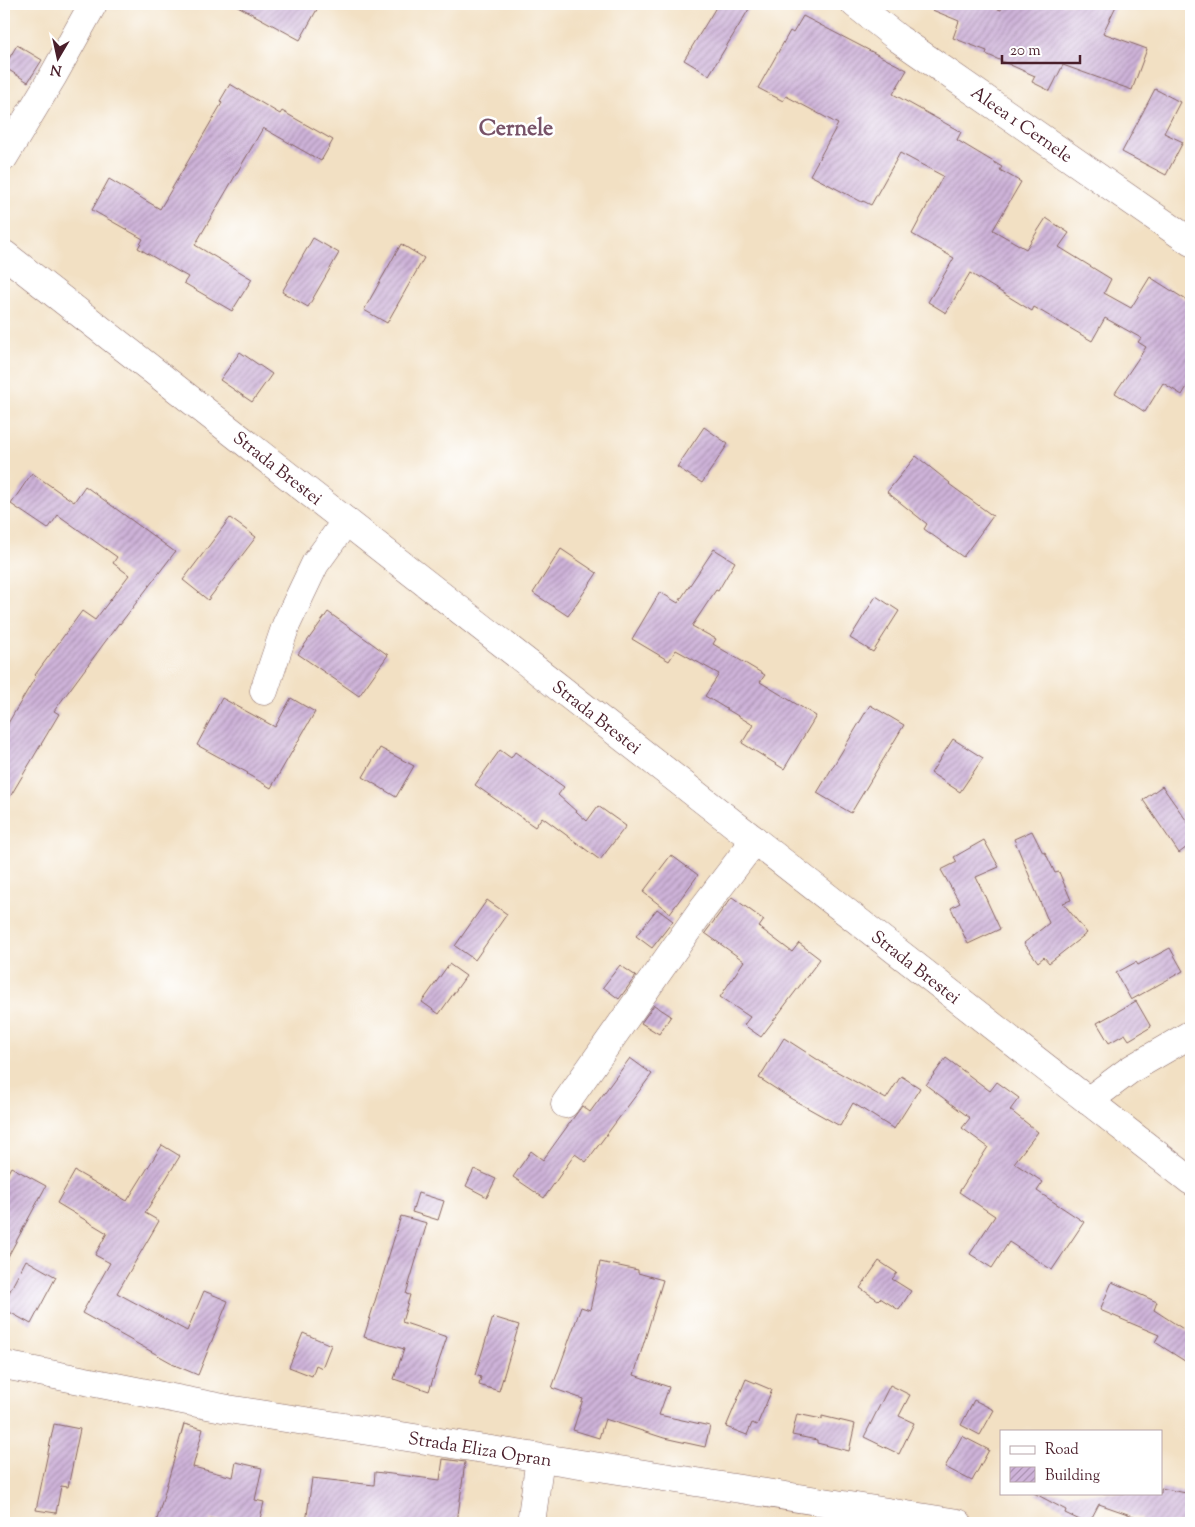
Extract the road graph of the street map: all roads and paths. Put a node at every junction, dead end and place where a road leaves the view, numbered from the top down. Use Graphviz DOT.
graph roads {
  1 [pos="93,4"];
  2 [pos="855,4"];
  3 [pos="4,157"];
  4 [pos="1191,242"];
  5 [pos="4,254"];
  6 [pos="346,521"];
  7 [pos="264,691"];
  8 [pos="755,840"];
  9 [pos="1191,1034"];
  10 [pos="1088,1101"];
  11 [pos="565,1104"];
  12 [pos="1191,1181"];
  13 [pos="4,1366"];
  14 [pos="540,1458"];
  15 [pos="531,1523"];
  16 [pos="958,1523"];
  1 -- 3 [label="street"];
  2 -- 4 [label="street, Aleea 1 Cernele"];
  5 -- 6 [label="street, Strada Brestei"];
  6 -- 7 [label="street"];
  6 -- 8 [label="street, Strada Brestei"];
  8 -- 10 [label="street, Strada Brestei"];
  8 -- 11 [label="street"];
  9 -- 10 [label="street"];
  10 -- 12 [label="street, Strada Brestei"];
  13 -- 14 [label="street, Strada Eliza Opran"];
  14 -- 15 [label="street"];
  14 -- 16 [label="street, Strada Eliza Opran"];
}
